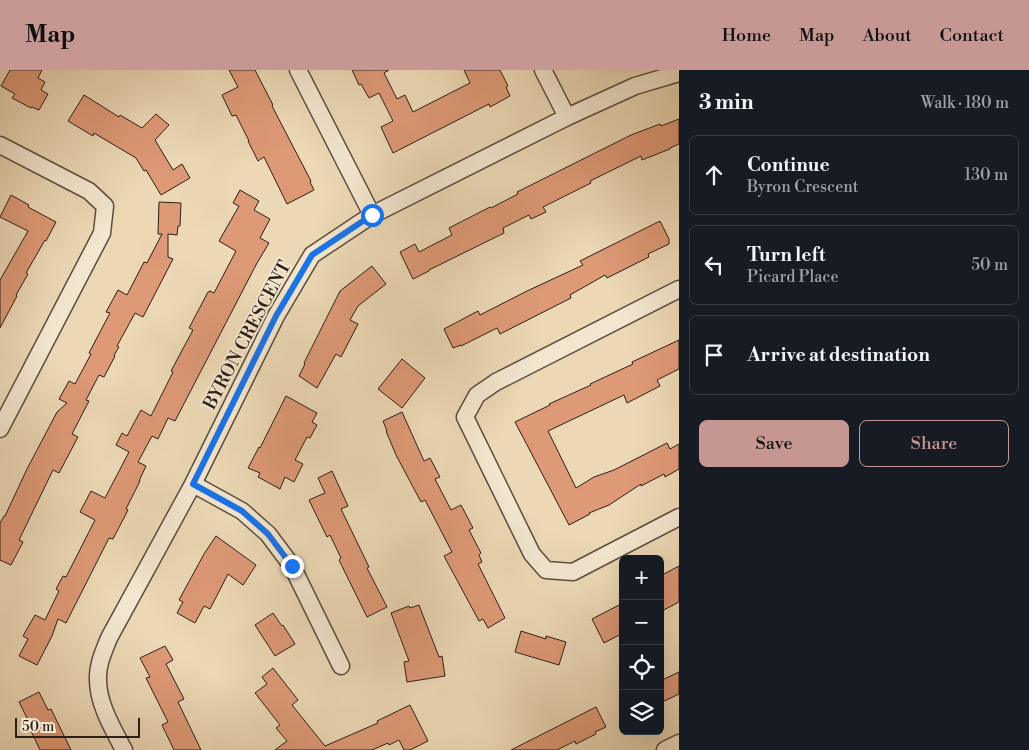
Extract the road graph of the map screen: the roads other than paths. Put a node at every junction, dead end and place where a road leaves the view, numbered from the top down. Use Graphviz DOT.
graph roads {
  1 [pos="298,70"];
  2 [pos="544,70"];
  3 [pos="679,73"];
  4 [pos="567,117"];
  5 [pos="0,145"];
  6 [pos="372,215"];
  7 [pos="679,289"];
  8 [pos="0,430"];
  9 [pos="193,484"];
  10 [pos="679,517"];
  11 [pos="341,666"];
  12 [pos="679,743"];
  13 [pos="124,750"];
  14 [pos="665,750"];
  1 -- 6 [label="street"];
  2 -- 4 [label="street"];
  3 -- 4 [label="street, BYRON CRESCENT"];
  4 -- 6 [label="street, BYRON CRESCENT"];
  5 -- 8 [label="street"];
  6 -- 9 [label="street, BYRON CRESCENT"];
  7 -- 10 [label="street"];
  9 -- 11 [label="street"];
  9 -- 13 [label="street, BYRON CRESCENT"];
  12 -- 14 [label="street"];
}
